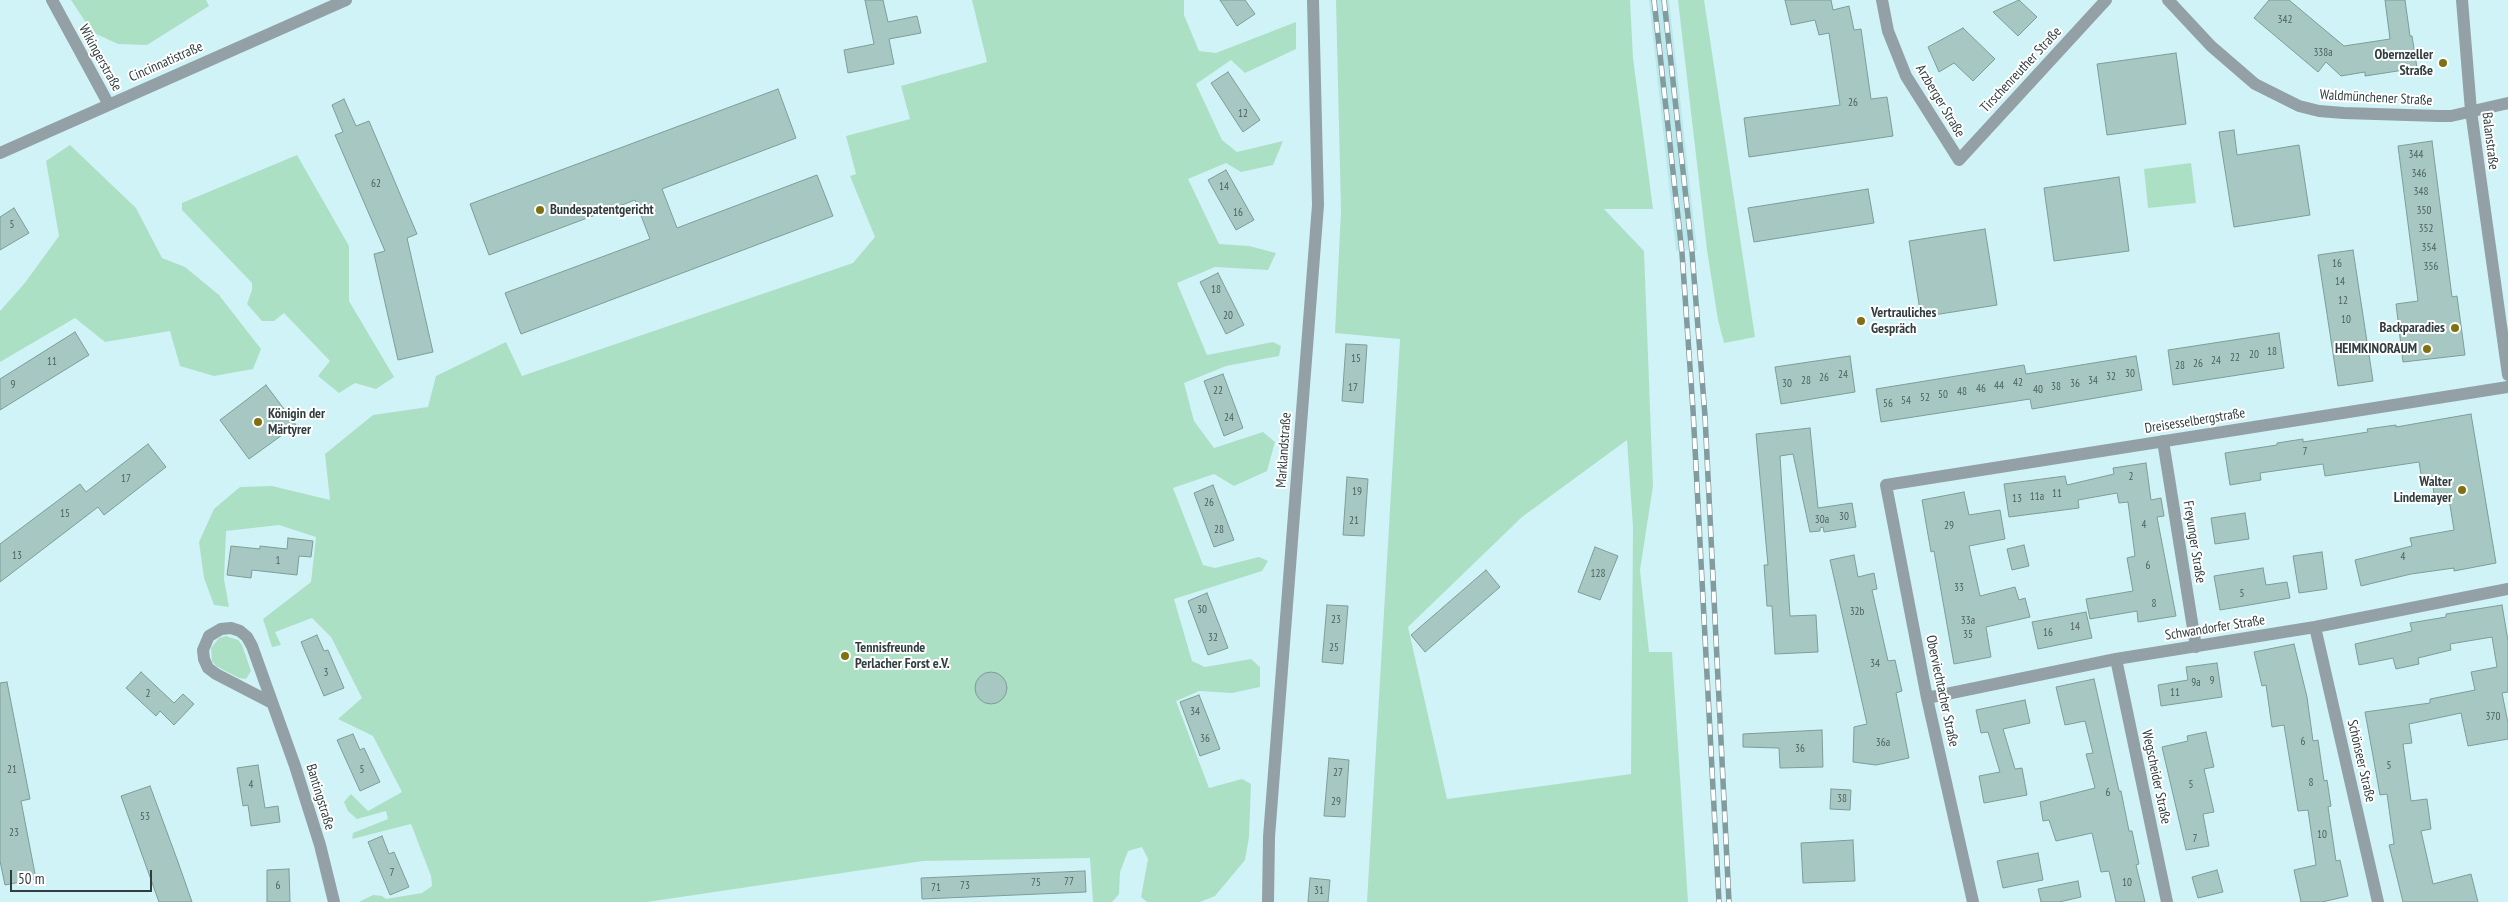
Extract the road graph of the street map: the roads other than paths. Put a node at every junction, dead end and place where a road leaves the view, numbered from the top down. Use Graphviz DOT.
graph roads {
  1 [pos="52,0"];
  2 [pos="346,0"];
  3 [pos="1313,0"];
  4 [pos="1882,0"];
  5 [pos="2106,0"];
  6 [pos="2168,0"];
  7 [pos="2462,0"];
  8 [pos="108,103"];
  9 [pos="2508,103"];
  10 [pos="2471,111"];
  11 [pos="0,152"];
  12 [pos="1959,160"];
  13 [pos="2508,375"];
  14 [pos="2508,387"];
  15 [pos="2163,441"];
  16 [pos="1886,485"];
  17 [pos="2508,589"];
  18 [pos="2315,627"];
  19 [pos="2196,647"];
  20 [pos="2116,659"];
  21 [pos="1928,698"];
  22 [pos="272,703"];
  23 [pos="334,902"];
  24 [pos="1268,902"];
  25 [pos="1973,902"];
  26 [pos="2167,902"];
  27 [pos="2378,902"];
  1 -- 8 [label="street, Wikingerstraße"];
  2 -- 8 [label="street, Cincinnatistraße"];
  3 -- 24 [label="street, Marklandstraße"];
  4 -- 12 [label="street, Arzberger Straße"];
  5 -- 12 [label="street, Tirschenreuther Straße"];
  6 -- 10 [label="street, Waldmünchener Straße"];
  7 -- 10 [label="street, Balanstraße"];
  8 -- 11 [label="street, Cincinnatistraße"];
  9 -- 10 [label="street"];
  10 -- 13 [label="street, Balanstraße"];
  14 -- 15 [label="street, Dreisesselbergstraße"];
  15 -- 16 [label="street, Dreisesselbergstraße"];
  15 -- 19 [label="street, Freyunger Straße"];
  16 -- 21 [label="street, Oberviechtacher Straße"];
  17 -- 18 [label="street, Schwandorfer Straße"];
  18 -- 19 [label="street, Schwandorfer Straße"];
  18 -- 27 [label="street, Schönseer Straße"];
  19 -- 20 [label="street, Schwandorfer Straße"];
  20 -- 21 [label="street, Schwandorfer Straße"];
  20 -- 26 [label="street, Wegscheider Straße"];
  21 -- 25 [label="street, Oberviechtacher Straße"];
  22 -- 22 [label="street, Bantingstraße"];
  22 -- 23 [label="street, Bantingstraße"];
}
